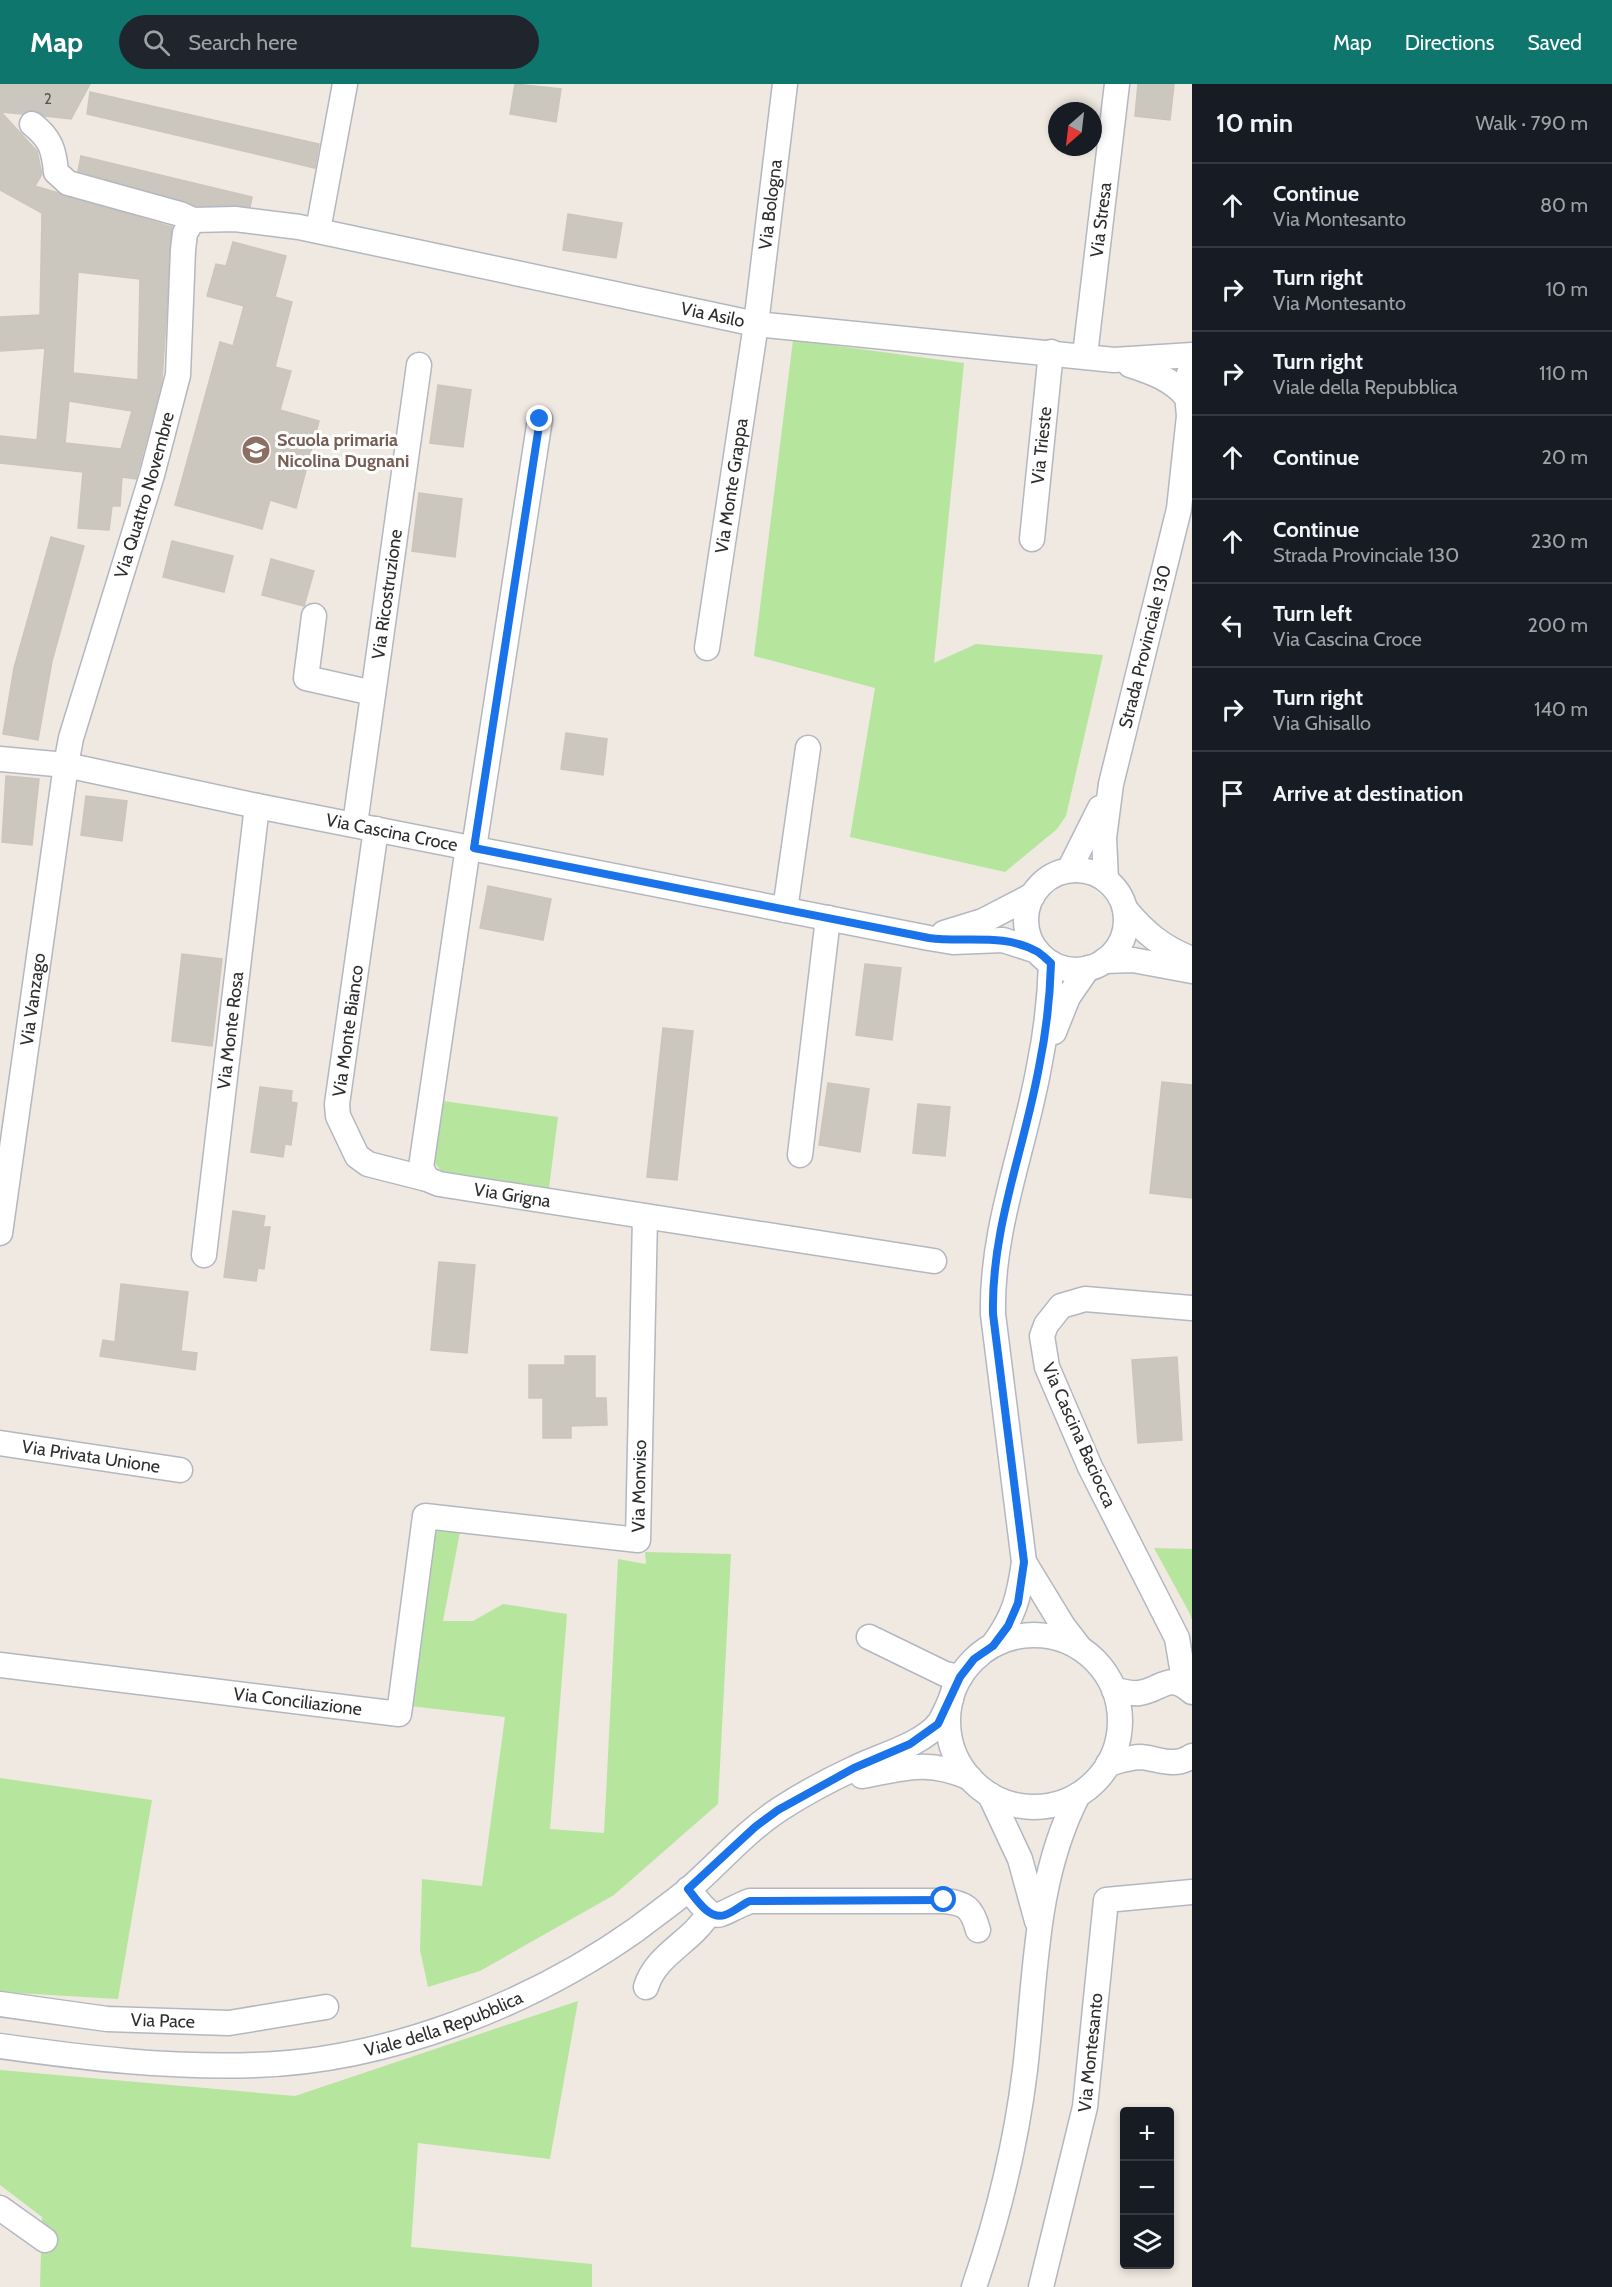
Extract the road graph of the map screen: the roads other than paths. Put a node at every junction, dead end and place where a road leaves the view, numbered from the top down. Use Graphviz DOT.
graph roads {
  1 [pos="345,84"];
  2 [pos="785,84"];
  3 [pos="1118,84"];
  4 [pos="32,124"];
  5 [pos="193,220"];
  6 [pos="318,230"];
  7 [pos="756,324"];
  8 [pos="1051,352"];
  9 [pos="1085,355"];
  10 [pos="1192,355"];
  11 [pos="1114,360"];
  12 [pos="1192,364"];
  13 [pos="419,365"];
  14 [pos="1186,396"];
  15 [pos="540,419"];
  16 [pos="1192,473"];
  17 [pos="1179,509"];
  18 [pos="1032,539"];
  19 [pos="314,616"];
  20 [pos="707,648"];
  21 [pos="373,693"];
  22 [pos="808,748"];
  23 [pos="0,759"];
  24 [pos="66,765"];
  25 [pos="1111,784"];
  26 [pos="257,806"];
  27 [pos="366,826"];
  28 [pos="471,847"];
  29 [pos="1069,870"];
  30 [pos="1106,880"];
  31 [pos="1033,895"];
  32 [pos="1125,909"];
  33 [pos="785,910"];
  34 [pos="828,918"];
  35 [pos="929,938"];
  36 [pos="1044,957"];
  37 [pos="1192,959"];
  38 [pos="1096,965"];
  39 [pos="1192,971"];
  40 [pos="1039,1068"];
  41 [pos="800,1155"];
  42 [pos="427,1179"];
  43 [pos="645,1217"];
  44 [pos="0,1233"];
  45 [pos="204,1255"];
  46 [pos="934,1261"];
  47 [pos="1192,1308"];
  48 [pos="0,1443"];
  49 [pos="180,1470"];
  50 [pos="425,1516"];
  51 [pos="1024,1562"];
  52 [pos="869,1637"];
  53 [pos="993,1646"];
  54 [pos="1082,1650"];
  55 [pos="0,1665"];
  56 [pos="960,1677"];
  57 [pos="1180,1687"];
  58 [pos="1114,1690"];
  59 [pos="951,1699"];
  60 [pos="1192,1756"];
  61 [pos="1108,1764"];
  62 [pos="970,1778"];
  63 [pos="822,1786"];
  64 [pos="990,1795"];
  65 [pos="1078,1795"];
  66 [pos="688,1889"];
  67 [pos="1192,1892"];
  68 [pos="709,1912"];
  69 [pos="1038,1924"];
  70 [pos="978,1930"];
  71 [pos="646,1987"];
  72 [pos="0,2004"];
  73 [pos="326,2007"];
  74 [pos="0,2046"];
  75 [pos="0,2208"];
  76 [pos="45,2240"];
  77 [pos="974,2287"];
  78 [pos="1041,2287"];
  1 -- 6 [label="street"];
  2 -- 7 [label="street, Via Bologna"];
  3 -- 9 [label="street, Via Stresa"];
  4 -- 5 [label="street"];
  5 -- 6 [label="street, Via Asilo"];
  5 -- 24 [label="street, Via Quattro Novembre"];
  6 -- 7 [label="street, Via Asilo"];
  7 -- 8 [label="street, Via Asilo"];
  7 -- 20 [label="street, Via Monte Grappa"];
  8 -- 9 [label="street, Via Asilo"];
  8 -- 18 [label="street, Via Trieste"];
  9 -- 11 [label="street, Via Asilo"];
  10 -- 11 [label="street, Via Asilo"];
  11 -- 14 [label="street, Via Asilo"];
  12 -- 14 [label="street, Strada Provinciale 130"];
  13 -- 21 [label="street, Via Ricostruzione"];
  14 -- 17 [label="street, Strada Provinciale 130"];
  15 -- 28 [label="street"];
  16 -- 17 [label="street, Strada Provinciale 130"];
  17 -- 25 [label="street, Strada Provinciale 130"];
  19 -- 21 [label="street"];
  21 -- 27 [label="street, Via Ricostruzione"];
  22 -- 33 [label="street"];
  23 -- 24 [label="street, Via Cascina Croce"];
  24 -- 26 [label="street, Via Cascina Croce"];
  24 -- 44 [label="street, Via Vanzago"];
  25 -- 29 [label="street, Strada Provinciale 130"];
  25 -- 30 [label="street, Strada Provinciale 130"];
  26 -- 27 [label="street, Via Cascina Croce"];
  26 -- 45 [label="street, Via Monte Rosa"];
  27 -- 28 [label="street, Via Cascina Croce"];
  27 -- 42 [label="street, Via Monte Bianco"];
  28 -- 33 [label="street, Via Cascina Croce"];
  28 -- 42 [label="street"];
  29 -- 30 [label="street"];
  29 -- 31 [label="street"];
  30 -- 32 [label="street"];
  31 -- 35 [label="street, Via Cascina Croce"];
  31 -- 36 [label="street"];
  32 -- 37 [label="street"];
  32 -- 38 [label="street"];
  33 -- 34 [label="street, Via Cascina Croce"];
  34 -- 35 [label="street, Via Cascina Croce"];
  34 -- 41 [label="street"];
  35 -- 36 [label="street, Via Cascina Croce"];
  36 -- 38 [label="street"];
  36 -- 40 [label="street"];
  38 -- 39 [label="street"];
  38 -- 40 [label="street"];
  40 -- 51 [label="street"];
  42 -- 43 [label="street, Via Grigna"];
  43 -- 46 [label="street, Via Grigna"];
  43 -- 50 [label="street, Via Monviso"];
  47 -- 57 [label="street, Via Cascina Baciocca"];
  48 -- 49 [label="street, Via Privata Unione"];
  50 -- 55 [label="street, Via Conciliazione"];
  51 -- 53 [label="street"];
  51 -- 54 [label="street"];
  52 -- 56 [label="street"];
  53 -- 54 [label="street"];
  53 -- 56 [label="street"];
  54 -- 58 [label="street"];
  56 -- 59 [label="street"];
  57 -- 58 [label="street"];
  58 -- 61 [label="street"];
  59 -- 62 [label="street"];
  59 -- 63 [label="street, Viale della Repubblica"];
  60 -- 61 [label="street"];
  61 -- 65 [label="street"];
  62 -- 63 [label="street, Viale della Repubblica"];
  62 -- 64 [label="street"];
  63 -- 66 [label="street, Viale della Repubblica"];
  64 -- 65 [label="street"];
  64 -- 69 [label="street"];
  65 -- 69 [label="street"];
  66 -- 68 [label="street"];
  66 -- 74 [label="street, Viale della Repubblica"];
  67 -- 78 [label="street, Via Montesanto"];
  68 -- 70 [label="street"];
  68 -- 71 [label="street"];
  69 -- 77 [label="street"];
  72 -- 73 [label="street, Via Pace"];
  75 -- 76 [label="street"];
}
